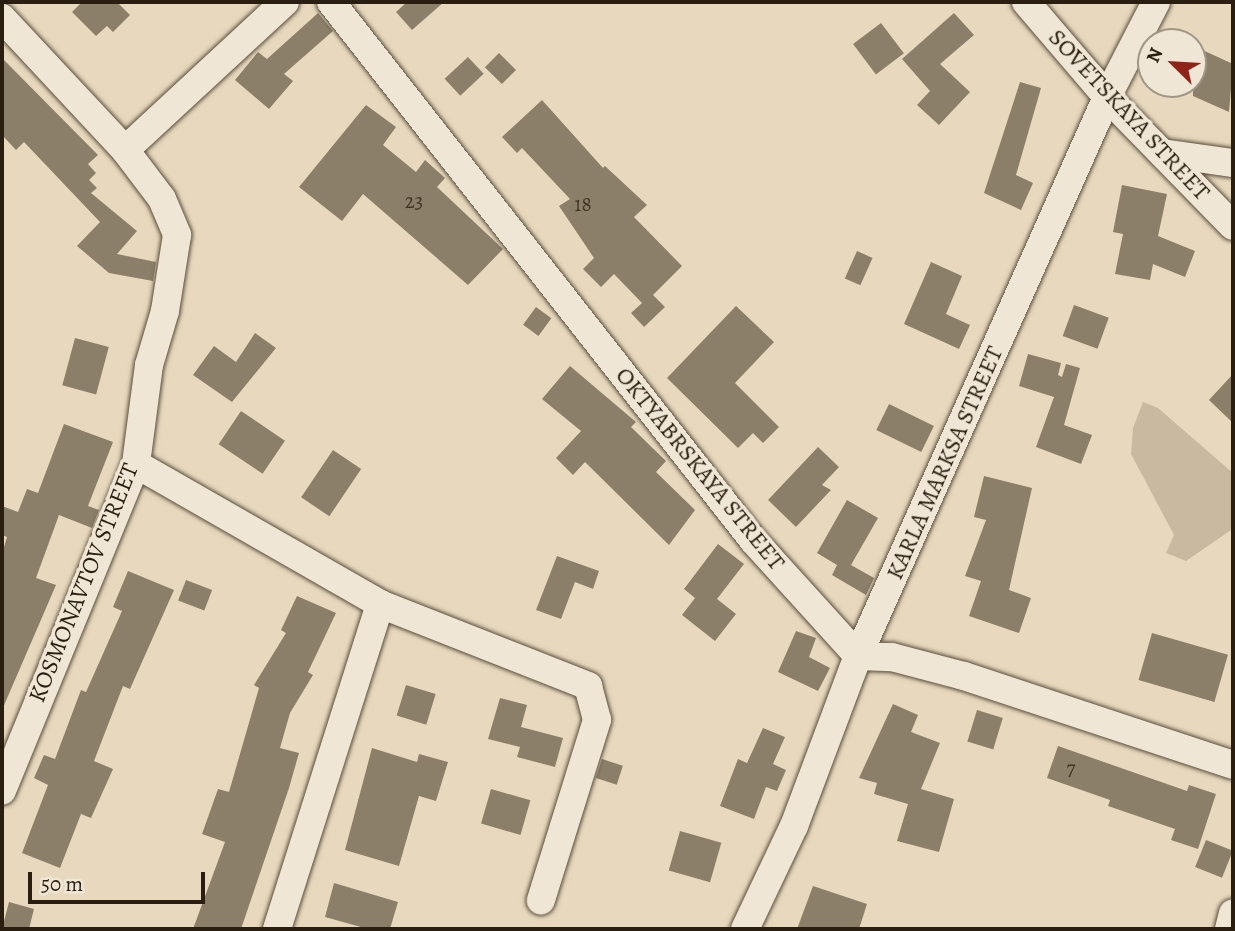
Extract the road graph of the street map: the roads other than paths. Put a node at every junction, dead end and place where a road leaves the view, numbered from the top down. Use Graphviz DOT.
graph roads {
  1 [pos="285,2"];
  2 [pos="331,2"];
  3 [pos="1026,2"];
  4 [pos="1156,2"];
  5 [pos="2,18"];
  6 [pos="1107,97"];
  7 [pos="125,150"];
  8 [pos="1161,153"];
  9 [pos="1233,163"];
  10 [pos="1233,226"];
  11 [pos="136,464"];
  12 [pos="380,604"];
  13 [pos="858,656"];
  14 [pos="1233,765"];
  15 [pos="2,791"];
  16 [pos="541,900"];
  17 [pos="1233,913"];
  18 [pos="277,929"];
  19 [pos="745,929"];
  20 [pos="1229,929"];
  1 -- 7 [label="street"];
  2 -- 13 [label="street, OKTYABRSKAYA STREET"];
  3 -- 6 [label="street, SOVETSKAYA STREET"];
  4 -- 6 [label="street, KARLA MARKSA STREET"];
  5 -- 7 [label="street, KOSMONAVTOV STREET"];
  6 -- 8 [label="street, SOVETSKAYA STREET"];
  6 -- 13 [label="street, KARLA MARKSA STREET"];
  7 -- 11 [label="street, KOSMONAVTOV STREET"];
  8 -- 9 [label="street"];
  8 -- 10 [label="street, SOVETSKAYA STREET"];
  11 -- 12 [label="street"];
  11 -- 15 [label="street, KOSMONAVTOV STREET"];
  12 -- 16 [label="street"];
  12 -- 18 [label="street"];
  13 -- 14 [label="street"];
  13 -- 19 [label="street, KARLA MARKSA STREET"];
  17 -- 20 [label="street"];
}
